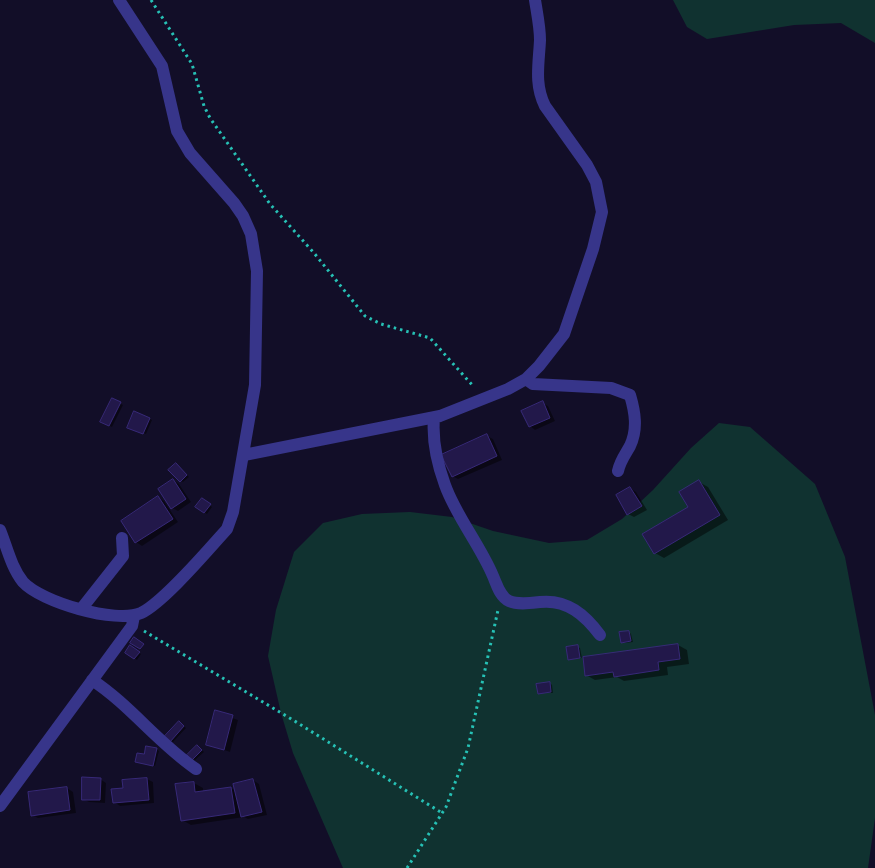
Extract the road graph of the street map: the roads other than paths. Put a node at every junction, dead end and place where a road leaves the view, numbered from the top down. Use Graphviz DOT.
graph roads {
  1 [pos="119,0"];
  2 [pos="536,0"];
  3 [pos="526,379"];
  4 [pos="434,418"];
  5 [pos="244,455"];
  6 [pos="618,471"];
  7 [pos="0,530"];
  8 [pos="122,538"];
  9 [pos="82,608"];
  10 [pos="133,620"];
  11 [pos="600,635"];
  12 [pos="92,680"];
  13 [pos="196,769"];
  14 [pos="0,806"];
  1 -- 5 [label="street"];
  2 -- 3 [label="street"];
  3 -- 4 [label="street"];
  3 -- 6 [label="street"];
  4 -- 5 [label="street"];
  4 -- 11 [label="street"];
  5 -- 10 [label="street"];
  7 -- 9 [label="street"];
  8 -- 9 [label="street"];
  9 -- 10 [label="street"];
  10 -- 12 [label="street"];
  12 -- 13 [label="street"];
  12 -- 14 [label="street"];
}
